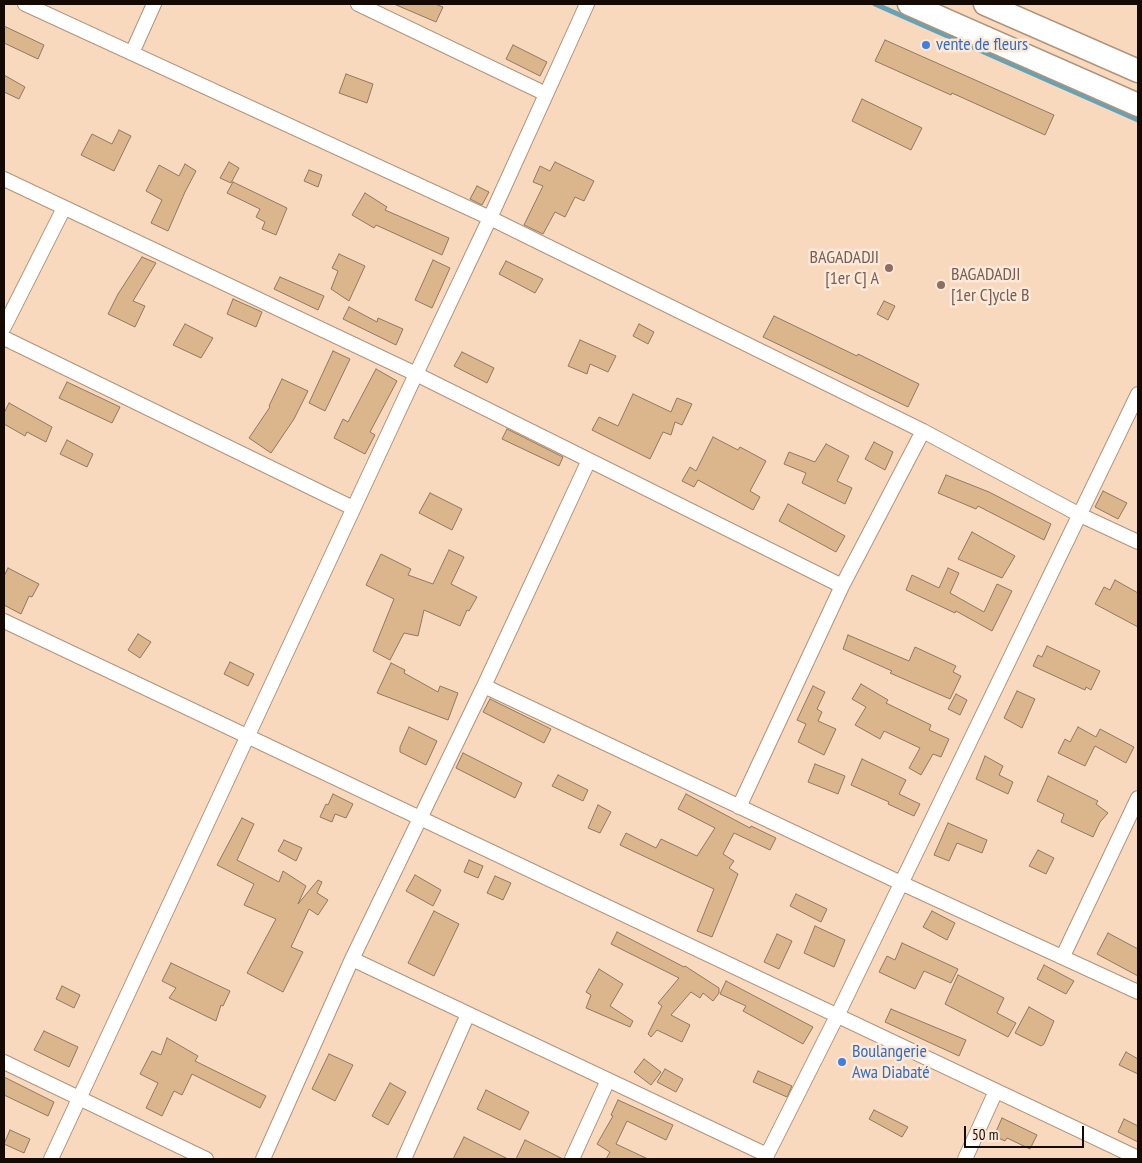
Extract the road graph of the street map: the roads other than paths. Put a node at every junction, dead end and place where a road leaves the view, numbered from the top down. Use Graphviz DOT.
graph roads {
  1 [pos="25,4"];
  2 [pos="154,4"];
  3 [pos="358,4"];
  4 [pos="587,4"];
  5 [pos="909,4"];
  6 [pos="985,4"];
  7 [pos="132,53"];
  8 [pos="1138,71"];
  9 [pos="546,94"];
  10 [pos="1138,105"];
  11 [pos="4,179"];
  12 [pos="64,208"];
  13 [pos="490,218"];
  14 [pos="4,328"];
  15 [pos="4,338"];
  16 [pos="416,374"];
  17 [pos="1138,394"];
  18 [pos="923,431"];
  19 [pos="589,460"];
  20 [pos="353,508"];
  21 [pos="1080,515"];
  22 [pos="1138,542"];
  23 [pos="842,586"];
  24 [pos="4,621"];
  25 [pos="484,686"];
  26 [pos="247,737"];
  27 [pos="1138,798"];
  28 [pos="739,807"];
  29 [pos="421,818"];
  30 [pos="901,883"];
  31 [pos="1063,956"];
  32 [pos="352,959"];
  33 [pos="1138,992"];
  34 [pos="468,1014"];
  35 [pos="837,1016"];
  36 [pos="4,1062"];
  37 [pos="608,1080"];
  38 [pos="996,1091"];
  39 [pos="79,1099"];
  40 [pos="766,1157"];
  41 [pos="1138,1158"];
  42 [pos="51,1159"];
  43 [pos="206,1159"];
  44 [pos="264,1159"];
  45 [pos="404,1159"];
  46 [pos="572,1159"];
  47 [pos="965,1159"];
  1 -- 7 [label="street"];
  2 -- 7 [label="street"];
  3 -- 9 [label="street"];
  4 -- 9 [label="street"];
  5 -- 10 [label="main road"];
  6 -- 8 [label="main road"];
  7 -- 13 [label="street"];
  9 -- 13 [label="street"];
  11 -- 12 [label="street"];
  12 -- 14 [label="street"];
  12 -- 16 [label="street"];
  13 -- 16 [label="street"];
  13 -- 18 [label="street"];
  15 -- 20 [label="street"];
  16 -- 19 [label="street"];
  16 -- 20 [label="street"];
  17 -- 21 [label="street"];
  18 -- 21 [label="street"];
  18 -- 23 [label="street"];
  19 -- 23 [label="street"];
  19 -- 25 [label="street"];
  20 -- 26 [label="street"];
  21 -- 22 [label="street"];
  21 -- 30 [label="street"];
  23 -- 28 [label="street"];
  24 -- 26 [label="street"];
  25 -- 28 [label="street"];
  25 -- 29 [label="street"];
  26 -- 29 [label="street"];
  26 -- 39 [label="street"];
  27 -- 31 [label="street"];
  28 -- 30 [label="street"];
  29 -- 32 [label="street"];
  29 -- 35 [label="street"];
  30 -- 31 [label="street"];
  30 -- 35 [label="street"];
  31 -- 33 [label="street"];
  32 -- 34 [label="street"];
  32 -- 44 [label="street"];
  34 -- 37 [label="street"];
  34 -- 45 [label="street"];
  35 -- 38 [label="street"];
  35 -- 40 [label="street"];
  36 -- 39 [label="street"];
  37 -- 40 [label="street"];
  37 -- 46 [label="street"];
  38 -- 41 [label="street"];
  38 -- 47 [label="street"];
  39 -- 42 [label="street"];
  39 -- 43 [label="street"];
}
